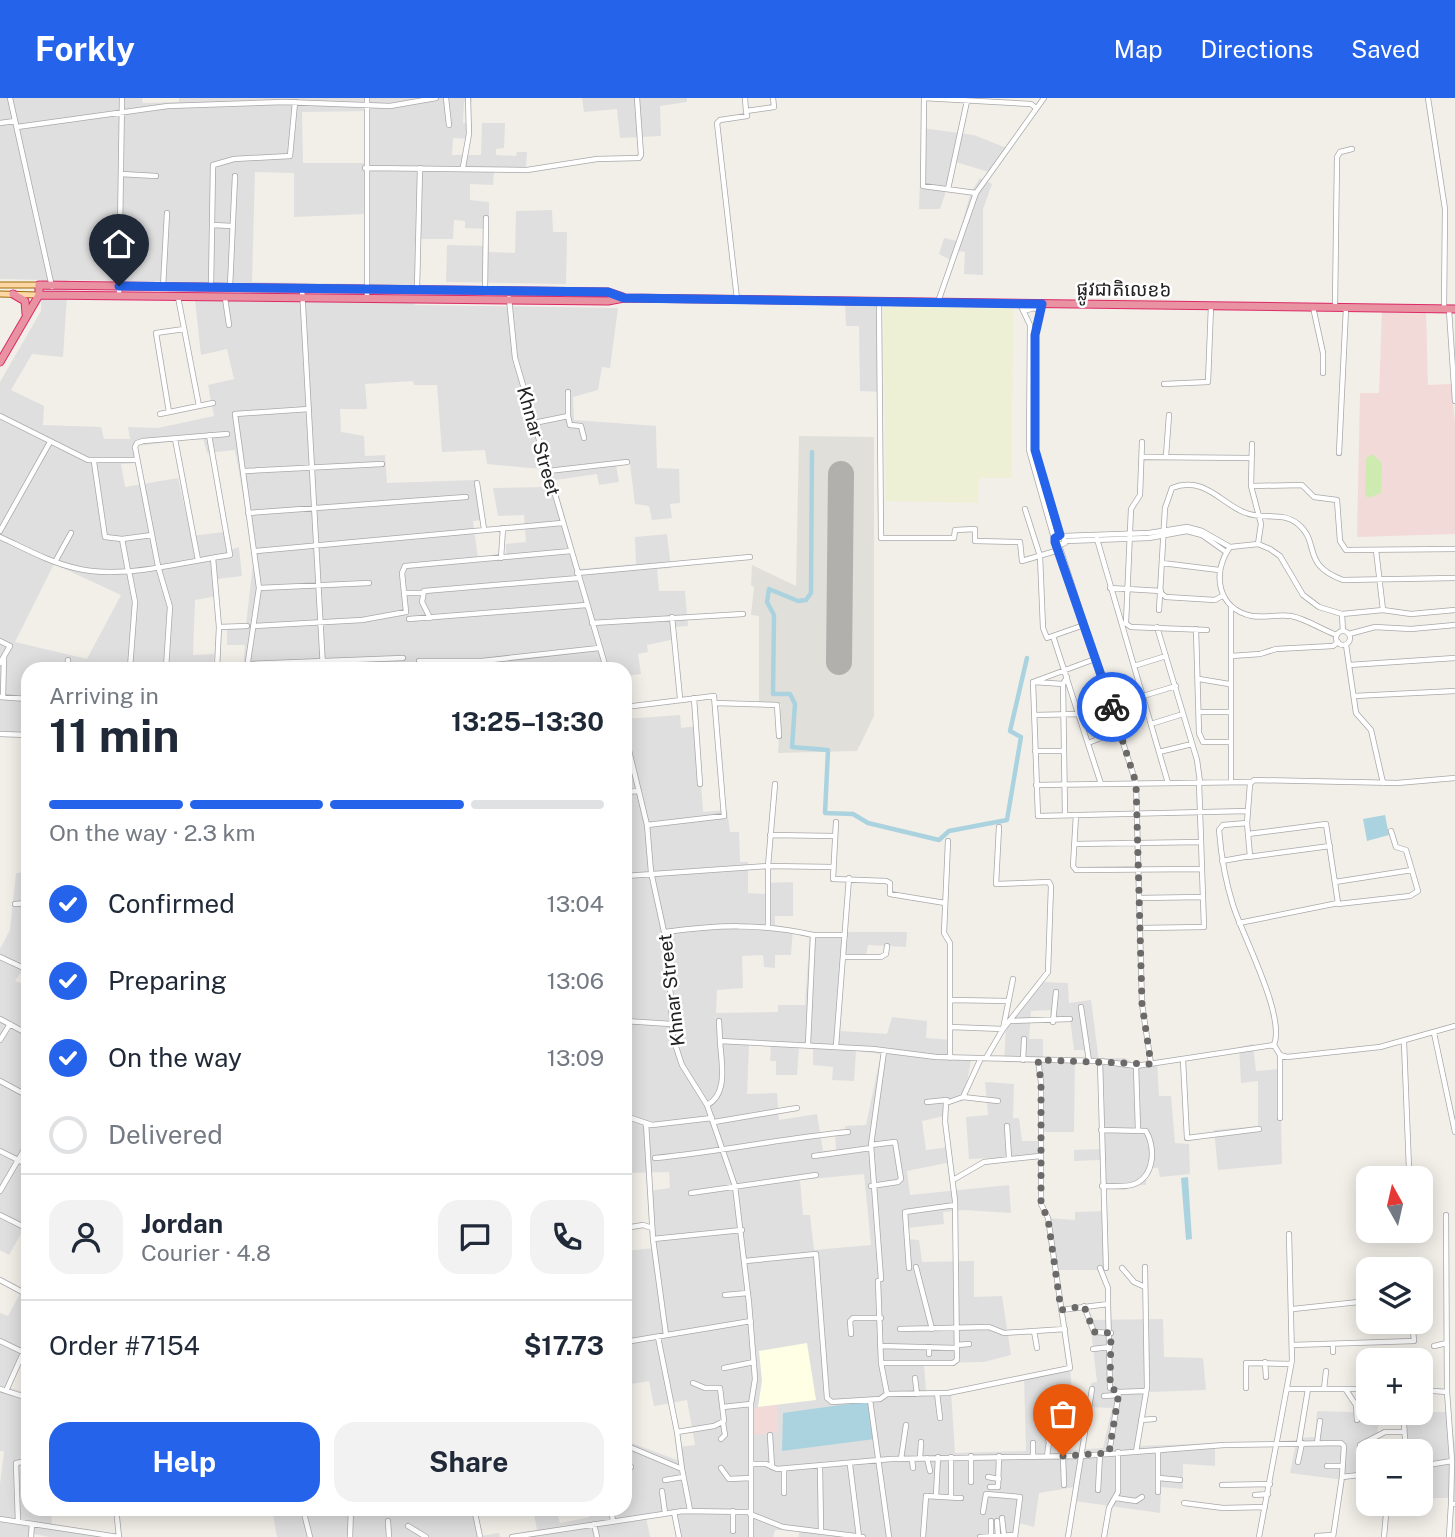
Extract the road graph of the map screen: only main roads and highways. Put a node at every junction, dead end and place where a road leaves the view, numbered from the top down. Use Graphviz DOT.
graph roads {
  1 [pos="0,285"];
  2 [pos="39,285"];
  3 [pos="576,292"];
  4 [pos="0,294"];
  5 [pos="13,294"];
  6 [pos="39,295"];
  7 [pos="624,298"];
  8 [pos="576,301"];
  9 [pos="1449,309"];
  10 [pos="24,321"];
  11 [pos="0,362"];
  1 -- 2 [label="main road, ផ្លូវជាតិលេខ៦"];
  2 -- 3 [label="highway, ផ្លូវជាតិលេខ៦"];
  2 -- 6 [label="highway"];
  3 -- 7 [label="highway, ផ្លូវជាតិលេខ៦"];
  3 -- 8 [label="highway"];
  4 -- 5 [label="main road, ផ្លូវជាតិលេខ៦"];
  5 -- 6 [label="main road, ផ្លូវជាតិលេខ៦"];
  5 -- 10 [label="highway"];
  6 -- 8 [label="highway, ផ្លូវជាតិលេខ៦"];
  6 -- 10 [label="highway"];
  7 -- 8 [label="highway, ផ្លូវជាតិលេខ៦"];
  7 -- 9 [label="highway, ផ្លូវជាតិលេខ៦"];
  10 -- 11 [label="highway"];
}
